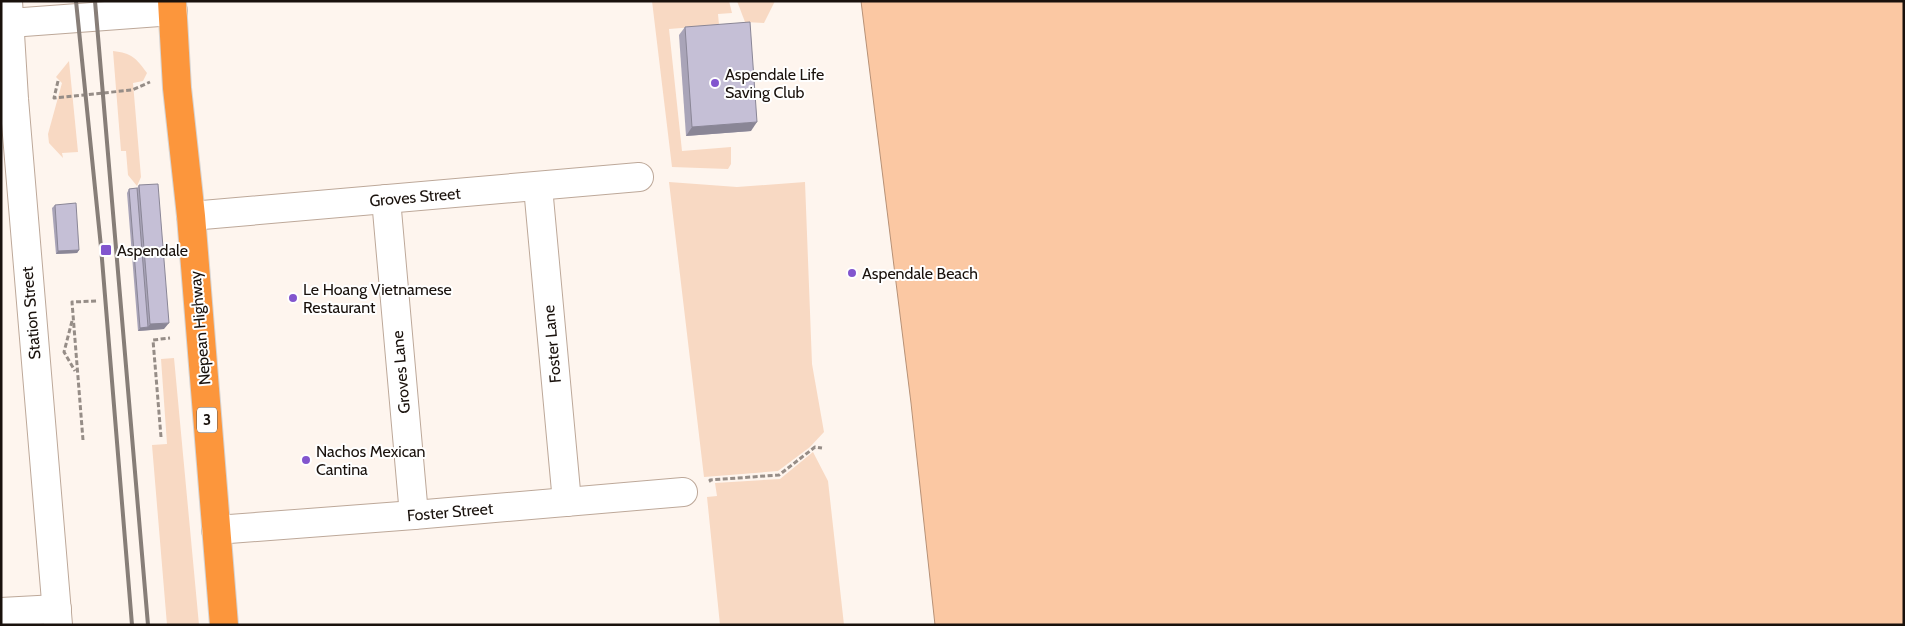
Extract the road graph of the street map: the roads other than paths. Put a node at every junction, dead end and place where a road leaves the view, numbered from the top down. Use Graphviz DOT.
graph roads {
  1 [pos="172,6"];
  2 [pos="9,12"];
  3 [pos="11,170"];
  4 [pos="639,177"];
  5 [pos="538,187"];
  6 [pos="386,199"];
  7 [pos="191,216"];
  8 [pos="683,492"];
  9 [pos="567,502"];
  10 [pos="414,515"];
  11 [pos="216,530"];
  12 [pos="1,612"];
  13 [pos="57,617"];
  14 [pos="224,625"];
  1 -- 2 [label="street"];
  1 -- 7 [label="highway, Nepean Highway / 3"];
  2 -- 3 [label="street, Station Street"];
  3 -- 13 [label="street, Station Street"];
  4 -- 5 [label="street, Groves Street"];
  5 -- 6 [label="street, Groves Street"];
  5 -- 9 [label="street, Foster Lane"];
  6 -- 7 [label="street, Groves Street"];
  6 -- 10 [label="street, Groves Lane"];
  7 -- 11 [label="highway, Nepean Highway / 3"];
  8 -- 9 [label="street, Foster Street"];
  9 -- 10 [label="street, Foster Street"];
  10 -- 11 [label="street, Foster Street"];
  11 -- 14 [label="highway, Nepean Highway / 3"];
  12 -- 13 [label="street"];
}
